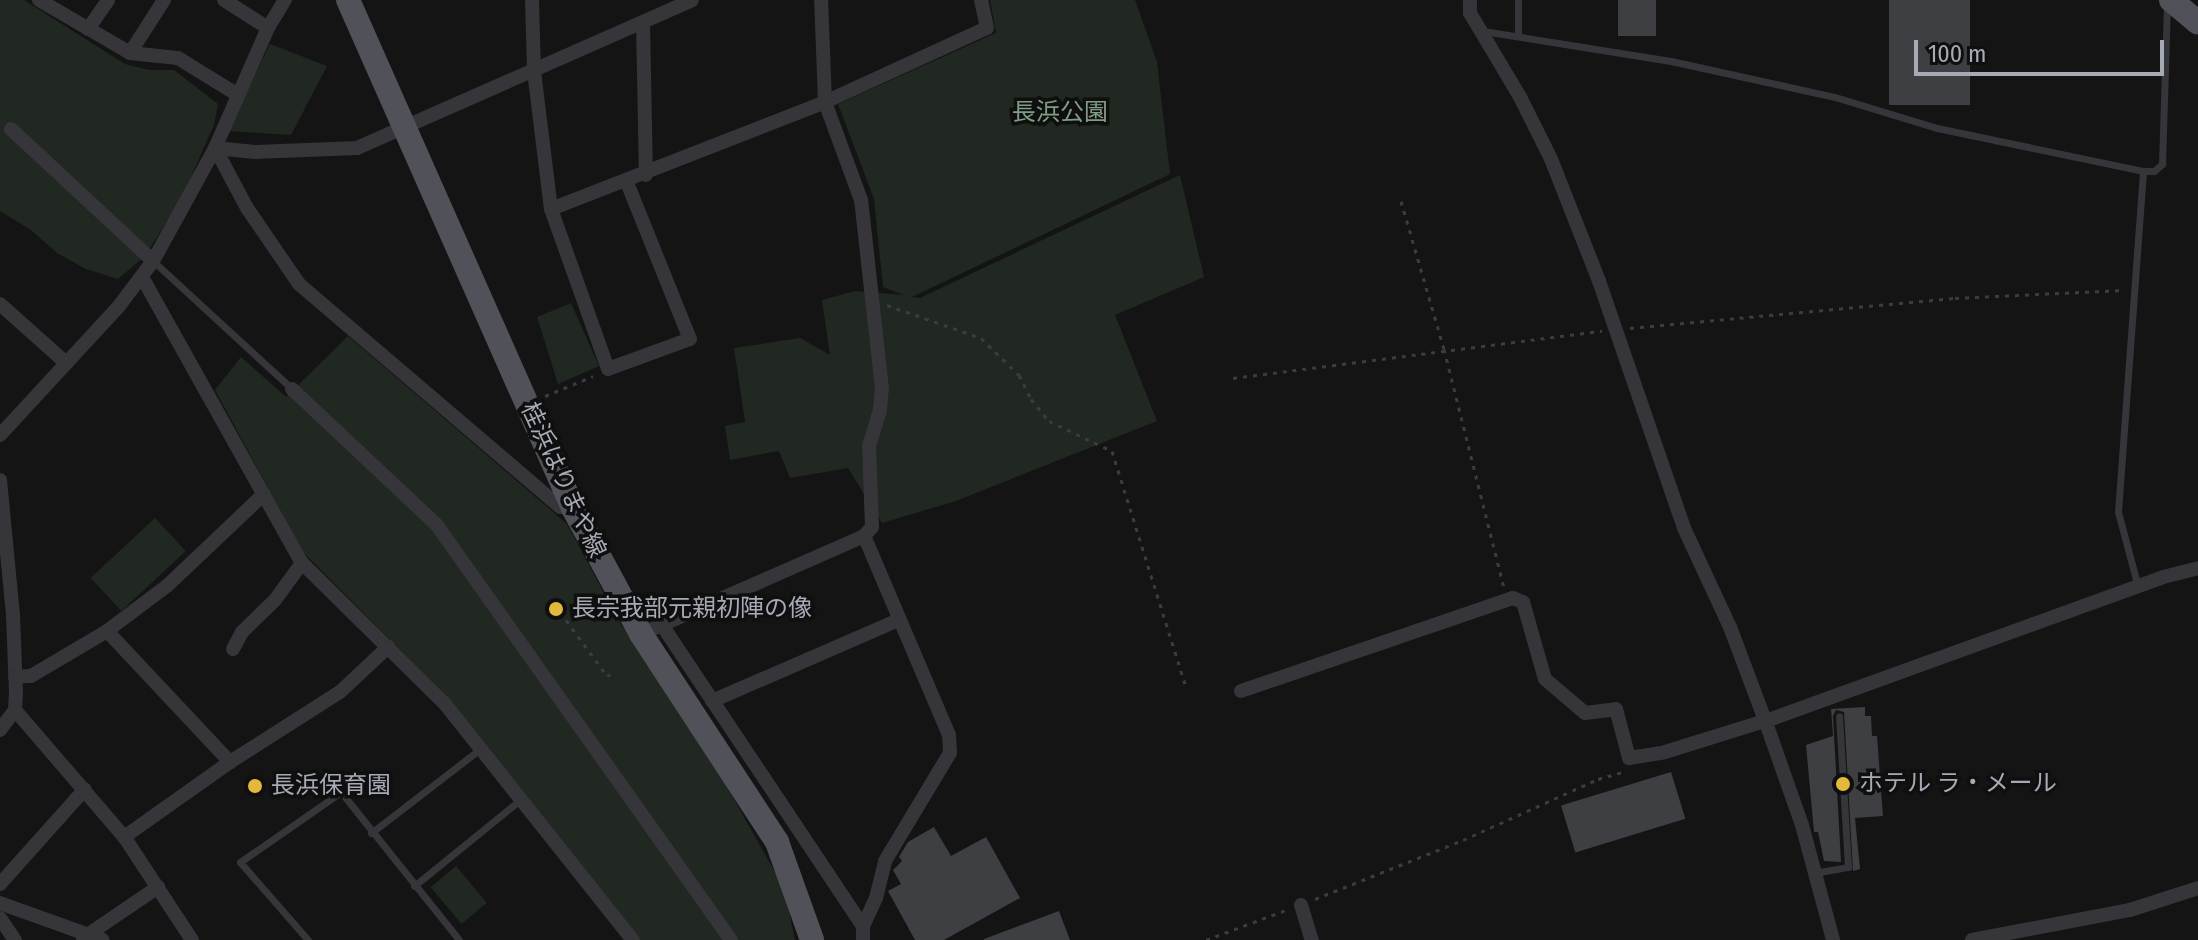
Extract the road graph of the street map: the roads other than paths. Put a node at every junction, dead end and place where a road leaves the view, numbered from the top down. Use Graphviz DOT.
graph roads {
  1 [pos="39,0"];
  2 [pos="108,0"];
  3 [pos="164,0"];
  4 [pos="224,0"];
  5 [pos="285,0"];
  6 [pos="348,0"];
  7 [pos="532,0"];
  8 [pos="692,0"];
  9 [pos="821,0"];
  10 [pos="981,0"];
  11 [pos="1470,0"];
  12 [pos="1518,0"];
  13 [pos="2169,0"];
  14 [pos="643,22"];
  15 [pos="2198,23"];
  16 [pos="268,28"];
  17 [pos="88,29"];
  18 [pos="1483,31"];
  19 [pos="1518,34"];
  20 [pos="130,53"];
  21 [pos="534,71"];
  22 [pos="238,95"];
  23 [pos="825,102"];
  24 [pos="406,127"];
  25 [pos="11,129"];
  26 [pos="215,148"];
  27 [pos="2143,171"];
  28 [pos="646,175"];
  29 [pos="626,180"];
  30 [pos="551,209"];
  31 [pos="153,261"];
  32 [pos="142,277"];
  33 [pos="0,304"];
  34 [pos="66,363"];
  35 [pos="292,389"];
  36 [pos="0,435"];
  37 [pos="0,480"];
  38 [pos="264,494"];
  39 [pos="573,508"];
  40 [pos="864,536"];
  41 [pos="302,563"];
  42 [pos="2198,568"];
  43 [pos="2138,587"];
  44 [pos="898,620"];
  45 [pos="651,629"];
  46 [pos="107,631"];
  47 [pos="388,647"];
  48 [pos="233,649"];
  49 [pos="16,684"];
  50 [pos="1241,691"];
  51 [pos="0,693"];
  52 [pos="712,701"];
  53 [pos="15,710"];
  54 [pos="1839,716"];
  55 [pos="1765,720"];
  56 [pos="0,730"];
  57 [pos="481,748"];
  58 [pos="230,762"];
  59 [pos="85,789"];
  60 [pos="522,799"];
  61 [pos="371,833"];
  62 [pos="124,837"];
  63 [pos="1814,873"];
  64 [pos="0,884"];
  65 [pos="414,886"];
  66 [pos="158,887"];
  67 [pos="2198,888"];
  68 [pos="0,903"];
  69 [pos="1301,905"];
  70 [pos="0,918"];
  71 [pos="863,933"];
  72 [pos="91,938"];
  73 [pos="15,940"];
  74 [pos="192,940"];
  75 [pos="308,940"];
  76 [pos="459,940"];
  77 [pos="633,940"];
  78 [pos="731,940"];
  79 [pos="812,940"];
  80 [pos="1312,940"];
  81 [pos="1833,940"];
  82 [pos="1972,940"];
  1 -- 17 [label="street"];
  2 -- 17 [label="street"];
  3 -- 20 [label="street"];
  4 -- 16 [label="street"];
  5 -- 16 [label="street"];
  6 -- 24 [label="main road, 桂浜はりまや線"];
  7 -- 21 [label="street"];
  8 -- 14 [label="street"];
  9 -- 23 [label="street"];
  10 -- 23 [label="street"];
  11 -- 18 [label="street"];
  12 -- 19 [label="lane"];
  13 -- 15 [label="main road"];
  13 -- 27 [label="lane"];
  14 -- 21 [label="street"];
  14 -- 28 [label="street"];
  16 -- 22 [label="street"];
  17 -- 20 [label="street"];
  18 -- 19 [label="lane"];
  18 -- 55 [label="street"];
  19 -- 27 [label="lane"];
  20 -- 22 [label="street"];
  21 -- 24 [label="street"];
  21 -- 30 [label="street"];
  22 -- 26 [label="street"];
  23 -- 28 [label="street"];
  23 -- 40 [label="street"];
  24 -- 26 [label="street"];
  24 -- 39 [label="main road, 桂浜はりまや線"];
  25 -- 31 [label="street"];
  26 -- 31 [label="street"];
  26 -- 39 [label="street"];
  27 -- 43 [label="lane"];
  28 -- 29 [label="street"];
  29 -- 30 [label="street"];
  29 -- 30 [label="street"];
  31 -- 32 [label="street"];
  31 -- 35 [label="lane"];
  32 -- 34 [label="street"];
  32 -- 38 [label="street"];
  33 -- 34 [label="street"];
  34 -- 36 [label="street"];
  35 -- 78 [label="street"];
  37 -- 49 [label="street"];
  38 -- 41 [label="street"];
  38 -- 46 [label="street"];
  39 -- 45 [label="main road, 桂浜はりまや線"];
  40 -- 44 [label="street"];
  40 -- 45 [label="street"];
  41 -- 47 [label="street"];
  41 -- 48 [label="street"];
  42 -- 43 [label="street"];
  43 -- 55 [label="street"];
  44 -- 52 [label="street"];
  44 -- 71 [label="street"];
  45 -- 52 [label="street"];
  45 -- 79 [label="main road, 桂浜はりまや線"];
  46 -- 49 [label="street"];
  46 -- 58 [label="street"];
  47 -- 57 [label="street"];
  47 -- 58 [label="street"];
  49 -- 51 [label="street"];
  49 -- 53 [label="street"];
  50 -- 55 [label="street"];
  52 -- 71 [label="street"];
  53 -- 56 [label="street"];
  53 -- 59 [label="street"];
  54 -- 63 [label="lane"];
  55 -- 63 [label="street"];
  57 -- 60 [label="street"];
  57 -- 61 [label="lane"];
  58 -- 62 [label="street"];
  59 -- 62 [label="street"];
  59 -- 64 [label="street"];
  60 -- 65 [label="lane"];
  60 -- 77 [label="street"];
  61 -- 65 [label="lane"];
  61 -- 75 [label="lane"];
  62 -- 66 [label="street"];
  63 -- 81 [label="street"];
  65 -- 76 [label="lane"];
  66 -- 72 [label="street"];
  66 -- 74 [label="street"];
  67 -- 82 [label="street"];
  68 -- 72 [label="street"];
  69 -- 80 [label="street"];
  70 -- 73 [label="street"];
}
